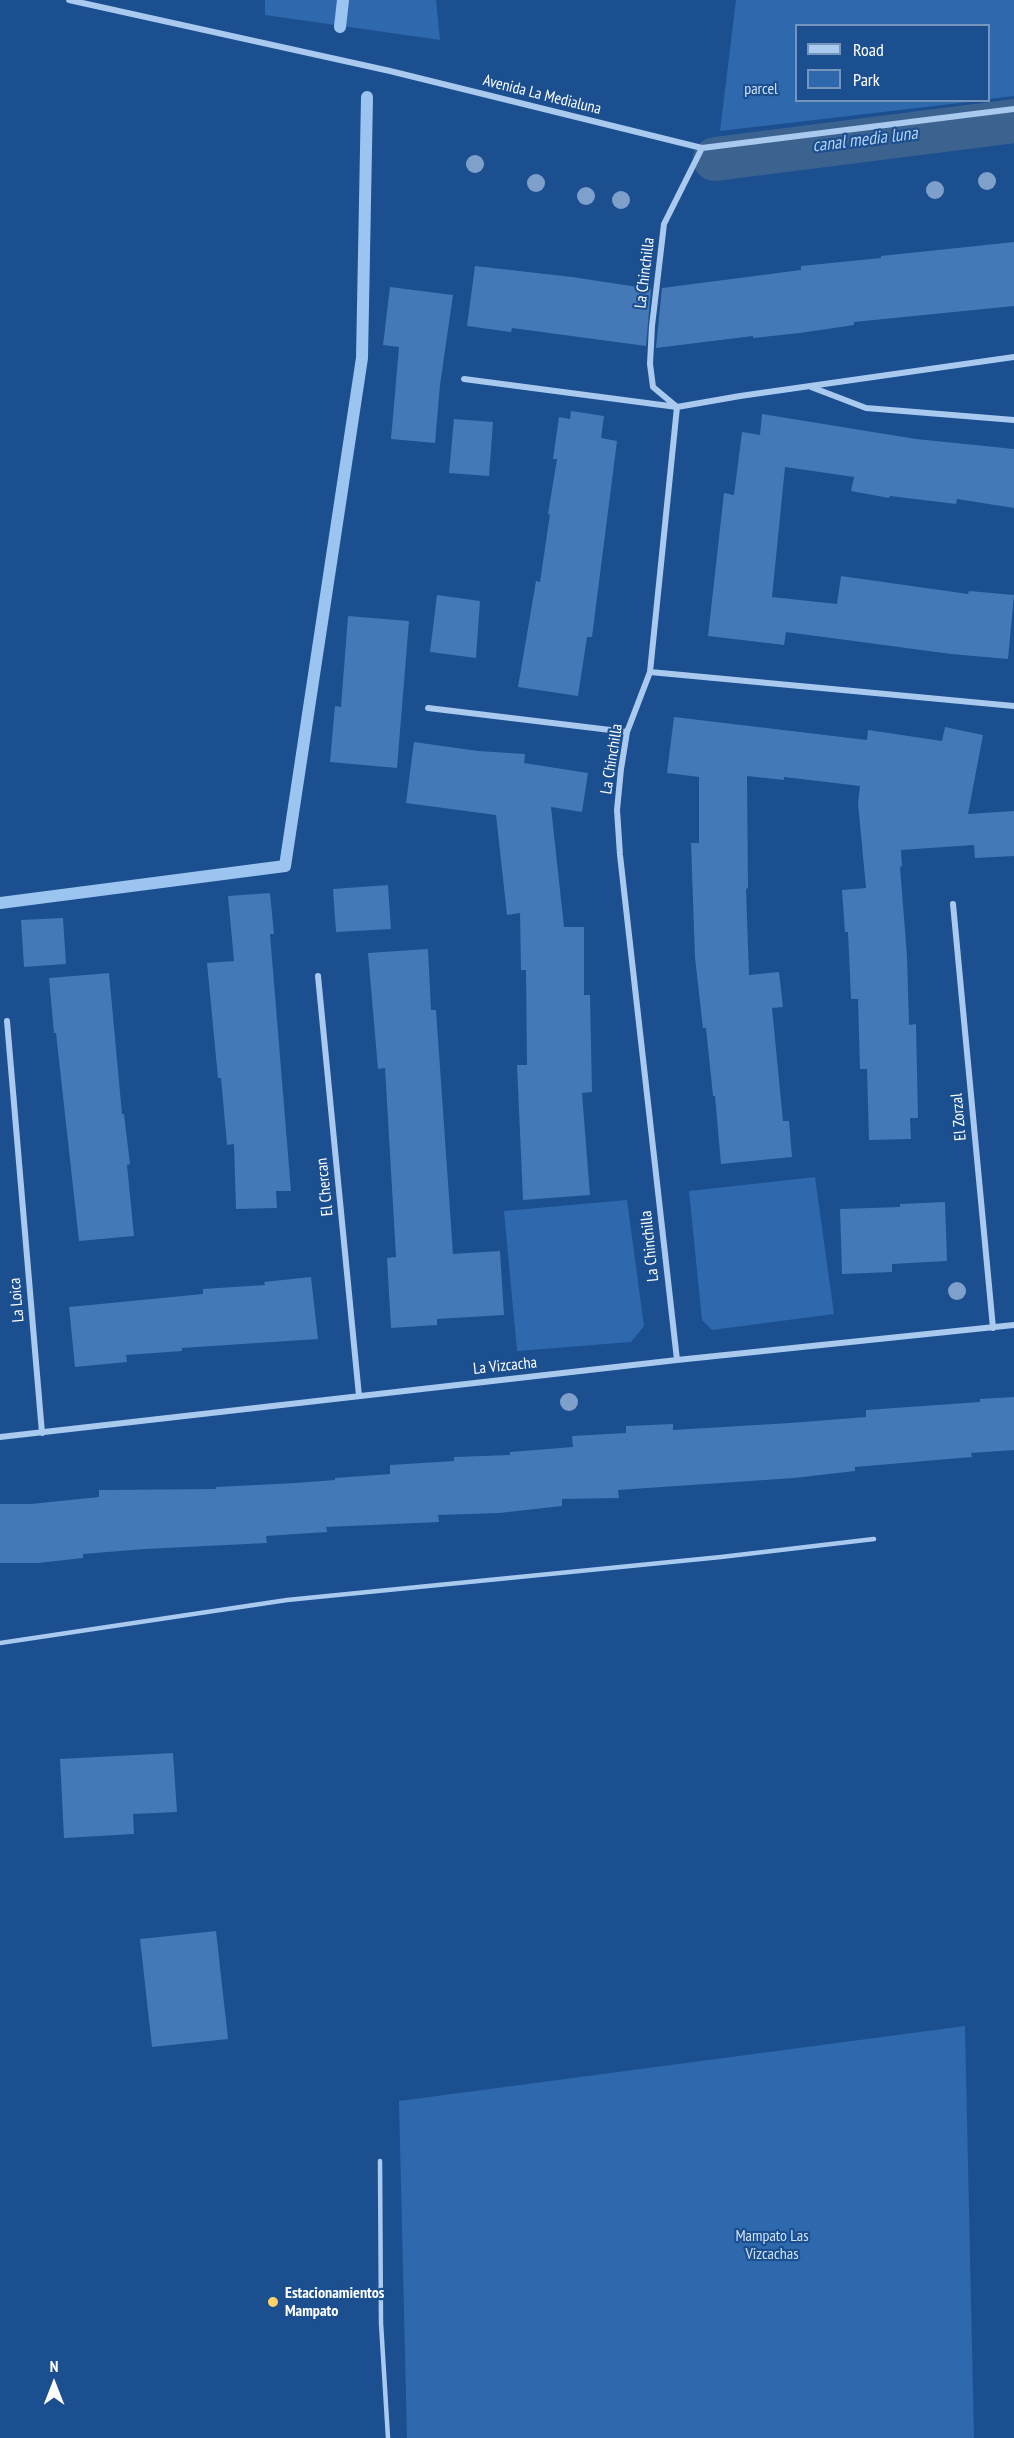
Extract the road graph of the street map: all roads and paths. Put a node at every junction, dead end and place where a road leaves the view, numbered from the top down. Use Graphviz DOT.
graph roads {
  1 [pos="69,0"];
  2 [pos="1014,109"];
  3 [pos="702,148"];
  4 [pos="1014,357"];
  5 [pos="464,379"];
  6 [pos="810,387"];
  7 [pos="677,407"];
  8 [pos="1014,420"];
  9 [pos="650,672"];
  10 [pos="1014,706"];
  11 [pos="428,708"];
  12 [pos="627,732"];
  13 [pos="953,904"];
  14 [pos="318,976"];
  15 [pos="7,1021"];
  16 [pos="1014,1325"];
  17 [pos="993,1328"];
  18 [pos="677,1360"];
  19 [pos="359,1396"];
  20 [pos="42,1433"];
  21 [pos="0,1437"];
  22 [pos="874,1539"];
  23 [pos="0,1643"];
  24 [pos="380,2161"];
  25 [pos="388,2438"];
  1 -- 3 [label="street, Avenida La Medialuna"];
  2 -- 3 [label="street, Avenida La Medialuna"];
  3 -- 7 [label="street, La Chinchilla"];
  4 -- 6 [label="street"];
  5 -- 7 [label="street"];
  6 -- 7 [label="street"];
  6 -- 8 [label="street"];
  7 -- 9 [label="street, La Chinchilla"];
  9 -- 10 [label="street"];
  9 -- 12 [label="street, La Chinchilla"];
  11 -- 12 [label="street"];
  12 -- 18 [label="street, La Chinchilla"];
  13 -- 17 [label="street, El Zorzal"];
  14 -- 19 [label="street, El Chercan"];
  15 -- 20 [label="street, La Loica"];
  16 -- 17 [label="street, La Vizcacha"];
  17 -- 18 [label="street, La Vizcacha"];
  18 -- 19 [label="street, La Vizcacha"];
  19 -- 20 [label="street, La Vizcacha"];
  20 -- 21 [label="street, La Vizcacha"];
  22 -- 23 [label="lane"];
  24 -- 25 [label="lane"];
}
